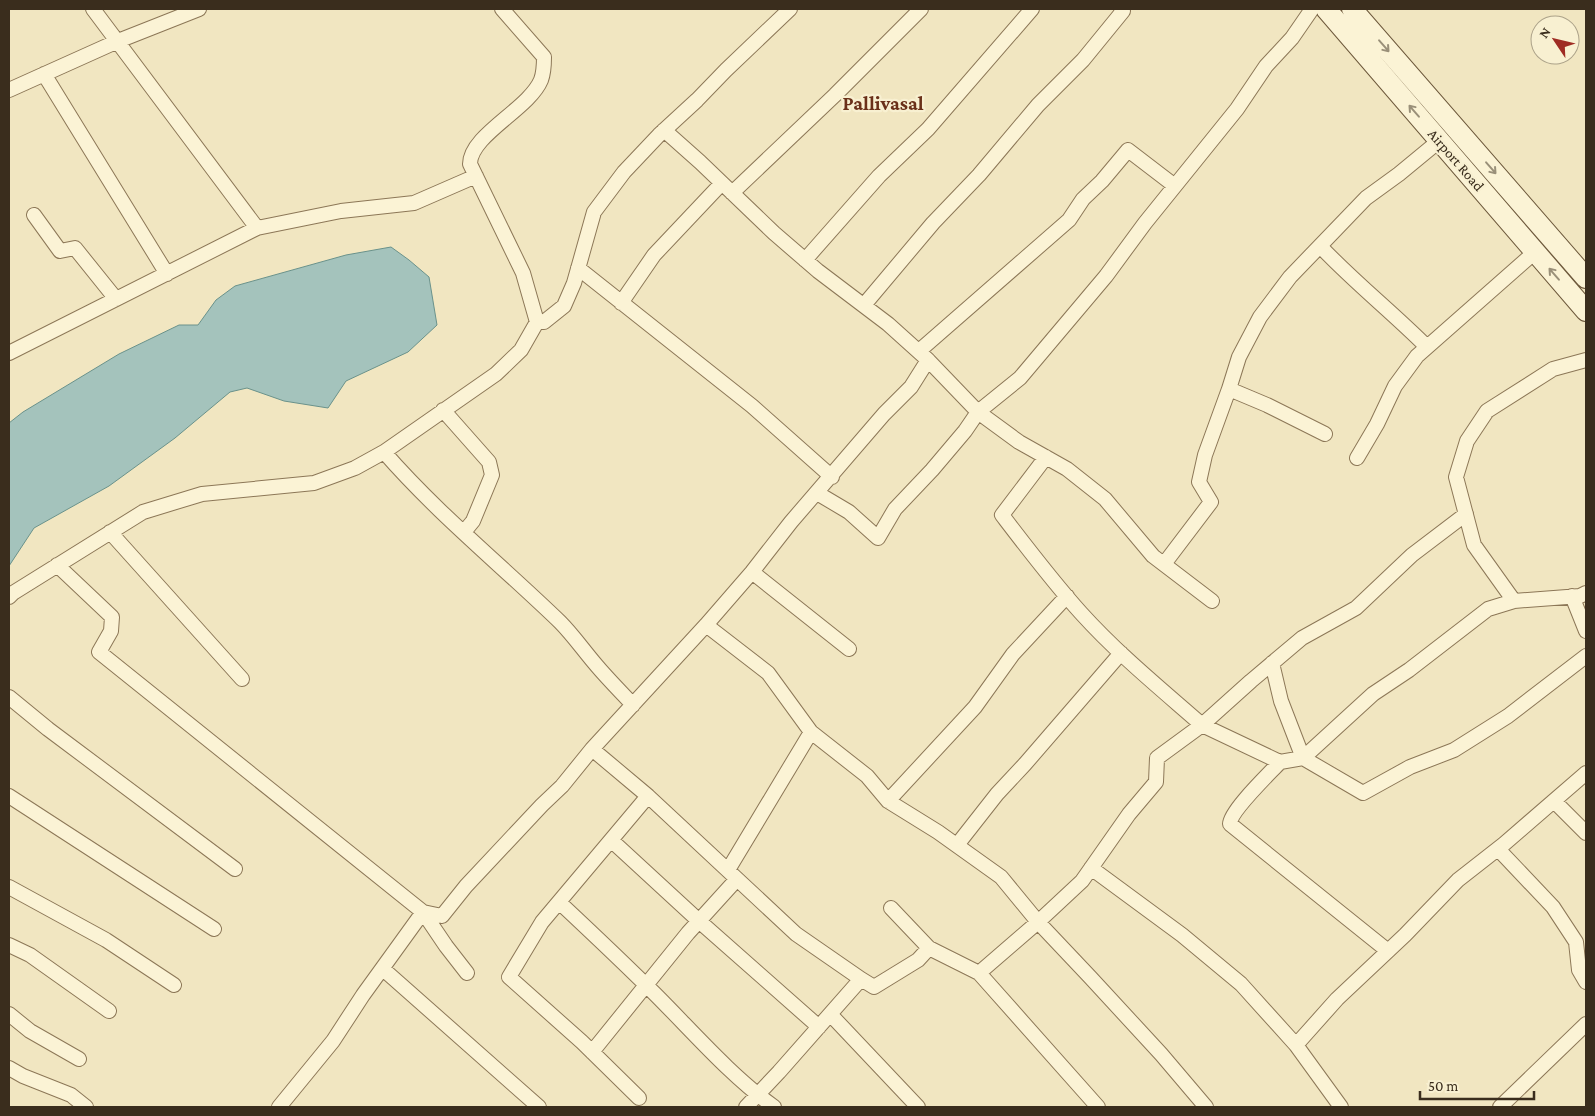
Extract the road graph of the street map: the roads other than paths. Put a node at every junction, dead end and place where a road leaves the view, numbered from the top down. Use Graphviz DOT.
graph roads {
  1 [pos="93,9"];
  2 [pos="199,9"];
  3 [pos="502,9"];
  4 [pos="790,9"];
  5 [pos="920,9"];
  6 [pos="1032,9"];
  7 [pos="1121,9"];
  8 [pos="1312,9"];
  9 [pos="1326,9"];
  10 [pos="1352,9"];
  11 [pos="118,41"];
  12 [pos="44,74"];
  13 [pos="9,90"];
  14 [pos="664,130"];
  15 [pos="1439,141"];
  16 [pos="476,176"];
  17 [pos="1175,186"];
  18 [pos="727,188"];
  19 [pos="34,215"];
  20 [pos="257,228"];
  21 [pos="1320,246"];
  22 [pos="1535,252"];
  23 [pos="805,260"];
  24 [pos="578,268"];
  25 [pos="167,274"];
  26 [pos="1586,278"];
  27 [pos="116,299"];
  28 [pos="621,304"];
  29 [pos="864,305"];
  30 [pos="1586,311"];
  31 [pos="537,322"];
  32 [pos="1427,347"];
  33 [pos="9,353"];
  34 [pos="923,356"];
  35 [pos="1586,360"];
  36 [pos="1229,389"];
  37 [pos="443,410"];
  38 [pos="978,412"];
  39 [pos="1325,434"];
  40 [pos="384,452"];
  41 [pos="1046,457"];
  42 [pos="1358,458"];
  43 [pos="832,477"];
  44 [pos="817,493"];
  45 [pos="1466,514"];
  46 [pos="110,532"];
  47 [pos="464,532"];
  48 [pos="1164,564"];
  49 [pos="57,566"];
  50 [pos="752,572"];
  51 [pos="1586,593"];
  52 [pos="1066,596"];
  53 [pos="1572,596"];
  54 [pos="9,597"];
  55 [pos="1212,601"];
  56 [pos="1514,601"];
  57 [pos="706,625"];
  58 [pos="1586,631"];
  59 [pos="850,650"];
  60 [pos="1121,653"];
  61 [pos="1586,656"];
  62 [pos="1272,664"];
  63 [pos="242,679"];
  64 [pos="9,697"];
  65 [pos="633,705"];
  66 [pos="1202,725"];
  67 [pos="811,732"];
  68 [pos="592,748"];
  69 [pos="1303,758"];
  70 [pos="1280,762"];
  71 [pos="1586,773"];
  72 [pos="9,796"];
  73 [pos="648,796"];
  74 [pos="888,800"];
  75 [pos="1554,801"];
  76 [pos="1586,833"];
  77 [pos="611,840"];
  78 [pos="957,845"];
  79 [pos="1498,849"];
  80 [pos="1092,868"];
  81 [pos="235,869"];
  82 [pos="732,874"];
  83 [pos="9,887"];
  84 [pos="559,902"];
  85 [pos="891,908"];
  86 [pos="423,912"];
  87 [pos="699,921"];
  88 [pos="1038,922"];
  89 [pos="214,929"];
  90 [pos="9,945"];
  91 [pos="929,948"];
  92 [pos="1388,951"];
  93 [pos="382,969"];
  94 [pos="467,972"];
  95 [pos="979,973"];
  96 [pos="860,979"];
  97 [pos="1586,982"];
  98 [pos="174,985"];
  99 [pos="647,986"];
  100 [pos="109,1011"];
  101 [pos="9,1014"];
  102 [pos="830,1014"];
  103 [pos="1586,1024"];
  104 [pos="819,1027"];
  105 [pos="1296,1045"];
  106 [pos="592,1052"];
  107 [pos="79,1060"];
  108 [pos="9,1068"];
  109 [pos="757,1095"];
  110 [pos="639,1098"];
  111 [pos="86,1107"];
  112 [pos="279,1107"];
  113 [pos="538,1107"];
  114 [pos="746,1107"];
  115 [pos="774,1107"];
  116 [pos="918,1107"];
  117 [pos="1098,1107"];
  118 [pos="1206,1107"];
  119 [pos="1341,1107"];
  120 [pos="1500,1107"];
  1 -- 11 [label="street"];
  2 -- 11 [label="street"];
  3 -- 16 [label="street"];
  4 -- 14 [label="street"];
  5 -- 18 [label="street"];
  6 -- 23 [label="street"];
  7 -- 29 [label="street"];
  8 -- 17 [label="street"];
  15 -- 9 [label="main road, Airport Road, one-way"];
  10 -- 26 [label="main road, Airport Road, one-way"];
  11 -- 12 [label="street"];
  11 -- 20 [label="street"];
  12 -- 13 [label="street"];
  12 -- 25 [label="street"];
  14 -- 18 [label="street"];
  14 -- 24 [label="street"];
  15 -- 21 [label="street"];
  15 -- 22 [label="main road, Airport Road"];
  16 -- 20 [label="street"];
  16 -- 31 [label="street"];
  17 -- 34 [label="street"];
  17 -- 38 [label="street"];
  18 -- 23 [label="street"];
  18 -- 28 [label="street"];
  19 -- 27 [label="street"];
  20 -- 25 [label="street"];
  21 -- 32 [label="street"];
  21 -- 36 [label="street"];
  30 -- 22 [label="main road, Airport Road, one-way"];
  22 -- 32 [label="street"];
  23 -- 29 [label="street"];
  24 -- 28 [label="street"];
  24 -- 31 [label="street"];
  25 -- 27 [label="street"];
  27 -- 33 [label="street"];
  28 -- 43 [label="street"];
  29 -- 34 [label="street"];
  31 -- 37 [label="street"];
  32 -- 42 [label="street"];
  34 -- 38 [label="street"];
  34 -- 43 [label="street"];
  35 -- 45 [label="street"];
  36 -- 39 [label="street"];
  36 -- 48 [label="street"];
  37 -- 40 [label="street"];
  37 -- 47 [label="street"];
  38 -- 41 [label="street"];
  38 -- 44 [label="street"];
  40 -- 46 [label="street"];
  40 -- 47 [label="street"];
  41 -- 48 [label="street"];
  41 -- 52 [label="street"];
  43 -- 44 [label="street"];
  44 -- 50 [label="street"];
  45 -- 56 [label="street"];
  45 -- 62 [label="street"];
  46 -- 49 [label="street"];
  46 -- 63 [label="street"];
  47 -- 65 [label="street"];
  48 -- 55 [label="street"];
  49 -- 54 [label="street"];
  49 -- 86 [label="street"];
  50 -- 57 [label="street"];
  50 -- 59 [label="street"];
  51 -- 53 [label="street"];
  52 -- 60 [label="street"];
  52 -- 74 [label="street"];
  53 -- 56 [label="street"];
  53 -- 58 [label="street"];
  56 -- 69 [label="street"];
  57 -- 65 [label="street"];
  57 -- 67 [label="street"];
  60 -- 66 [label="street"];
  60 -- 78 [label="street"];
  61 -- 69 [label="street"];
  62 -- 66 [label="street"];
  62 -- 69 [label="street"];
  64 -- 81 [label="street"];
  65 -- 68 [label="street"];
  66 -- 70 [label="street"];
  66 -- 80 [label="street"];
  67 -- 74 [label="street"];
  67 -- 82 [label="street"];
  68 -- 73 [label="street"];
  68 -- 86 [label="street"];
  69 -- 70 [label="street"];
  70 -- 92 [label="street"];
  71 -- 75 [label="street"];
  72 -- 89 [label="street"];
  73 -- 77 [label="street"];
  73 -- 82 [label="street"];
  74 -- 78 [label="street"];
  75 -- 76 [label="street"];
  75 -- 79 [label="street"];
  77 -- 84 [label="street"];
  77 -- 87 [label="street"];
  78 -- 88 [label="street"];
  79 -- 92 [label="street"];
  79 -- 97 [label="street"];
  80 -- 88 [label="street"];
  80 -- 105 [label="street"];
  82 -- 87 [label="street"];
  82 -- 96 [label="street"];
  83 -- 98 [label="street"];
  84 -- 99 [label="street"];
  84 -- 106 [label="street"];
  85 -- 91 [label="street"];
  86 -- 93 [label="street"];
  86 -- 94 [label="street"];
  87 -- 99 [label="street"];
  87 -- 104 [label="street"];
  88 -- 95 [label="street"];
  88 -- 118 [label="street"];
  90 -- 100 [label="street"];
  91 -- 95 [label="street"];
  91 -- 96 [label="street"];
  92 -- 105 [label="street"];
  93 -- 112 [label="street"];
  93 -- 113 [label="street"];
  95 -- 117 [label="street"];
  96 -- 102 [label="street"];
  99 -- 106 [label="street"];
  99 -- 109 [label="street"];
  101 -- 107 [label="street"];
  102 -- 104 [label="street"];
  102 -- 116 [label="street"];
  103 -- 120 [label="street"];
  104 -- 109 [label="street"];
  105 -- 119 [label="street"];
  106 -- 110 [label="street"];
  108 -- 111 [label="street"];
  109 -- 114 [label="street"];
  109 -- 115 [label="street"];
}
